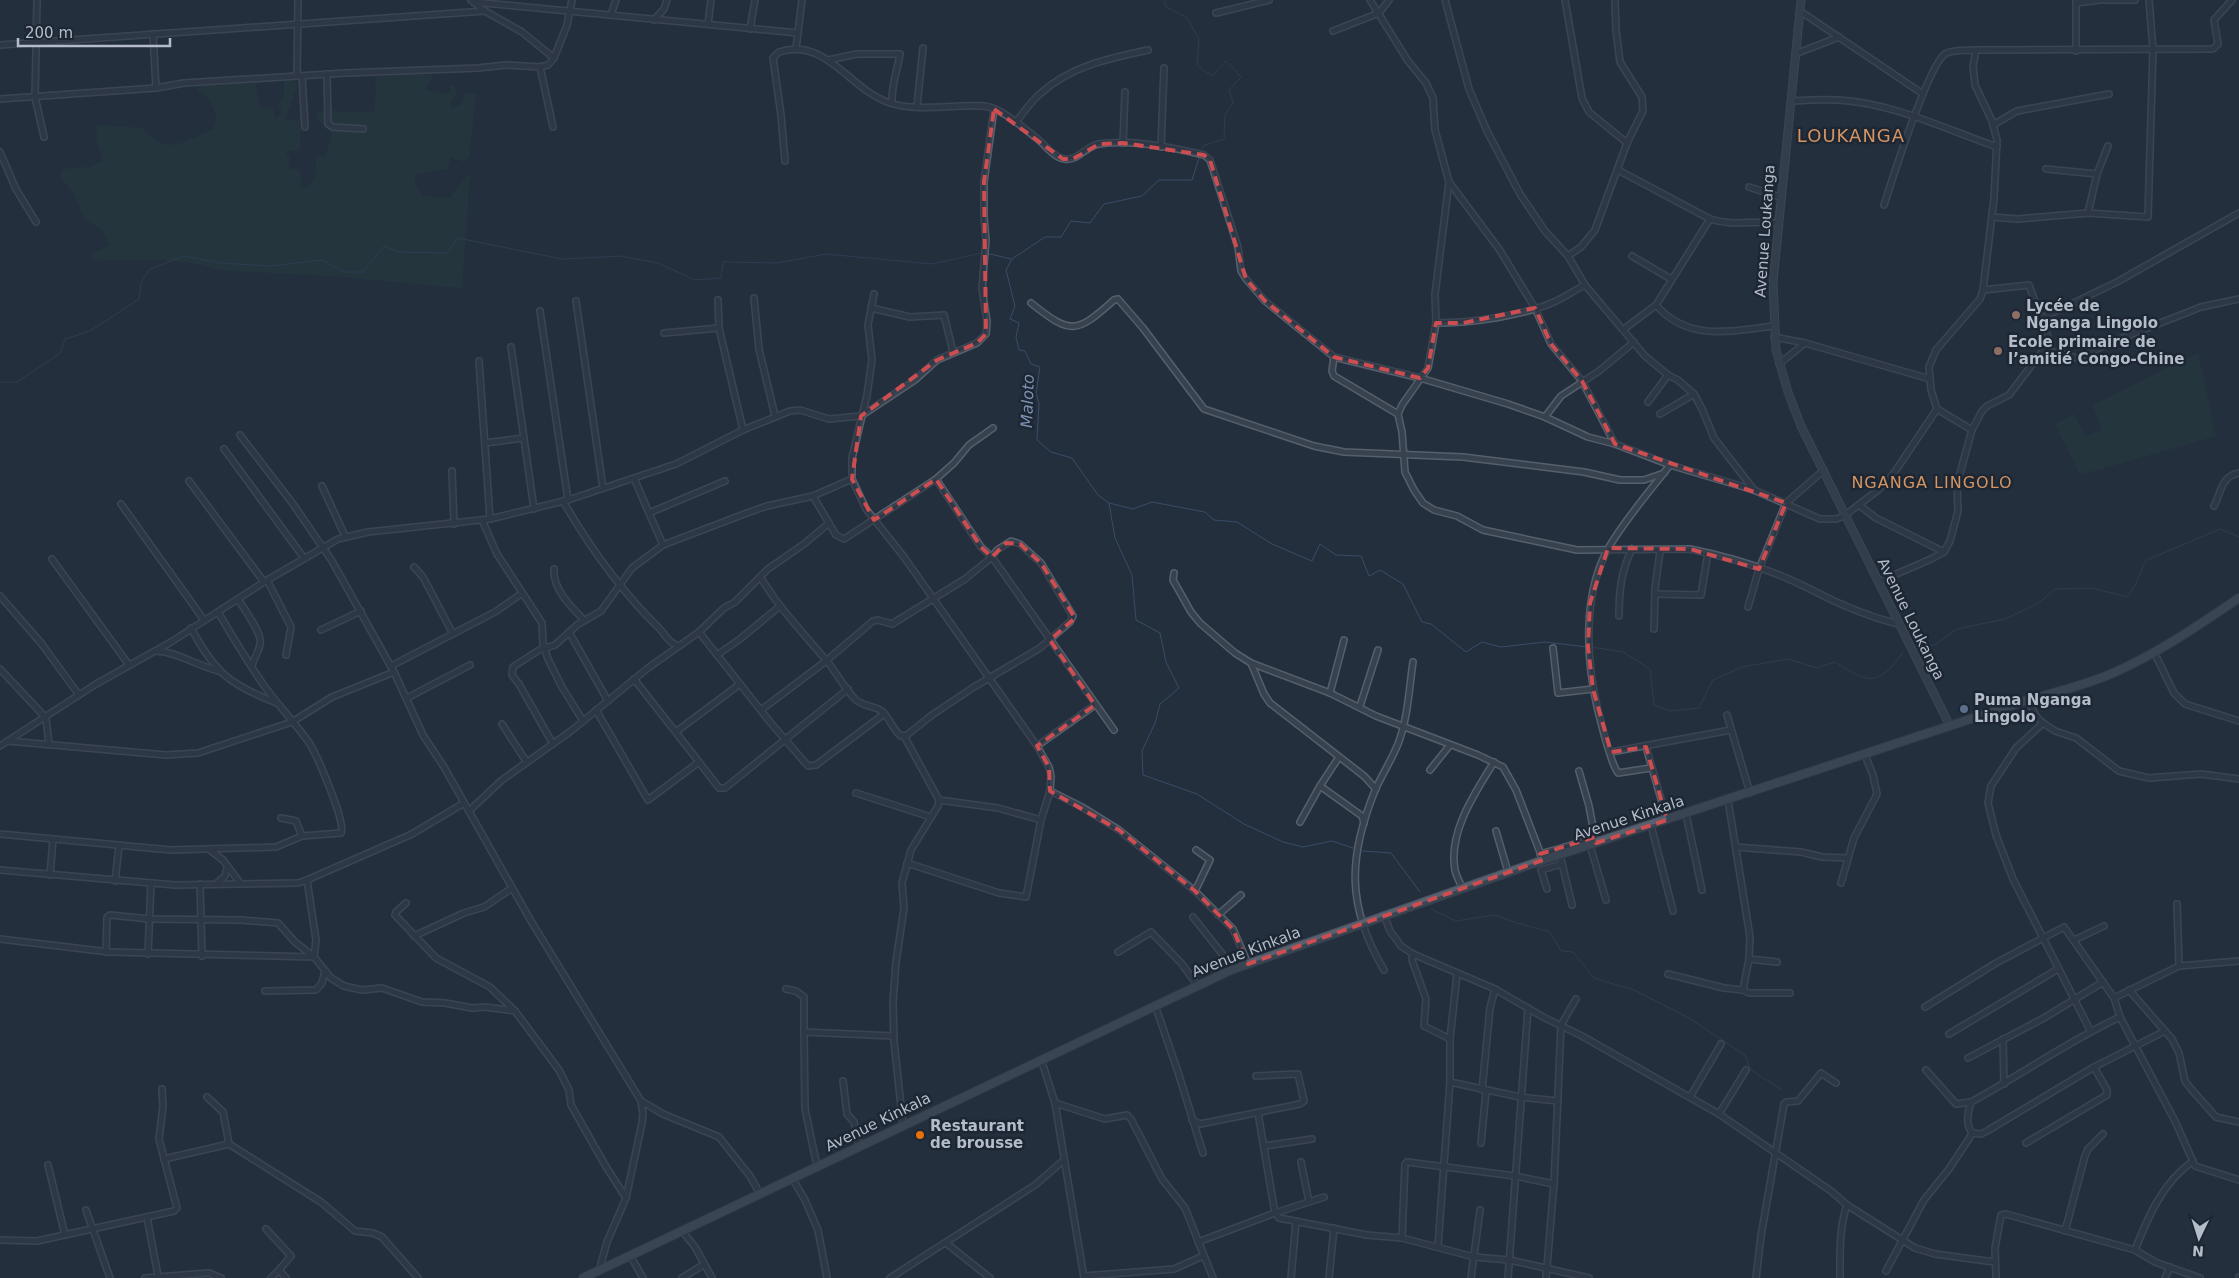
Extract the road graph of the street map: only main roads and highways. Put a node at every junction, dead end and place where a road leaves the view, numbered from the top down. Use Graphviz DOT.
graph roads {
  1 [pos="1801,0"];
  2 [pos="2239,598"];
  3 [pos="1950,726"];
  4 [pos="583,1278"];
  1 -- 3 [label="main road, Avenue Loukanga"];
  2 -- 3 [label="main road, Avenue Kinkala"];
  3 -- 4 [label="main road, Avenue Kinkala"];
}
